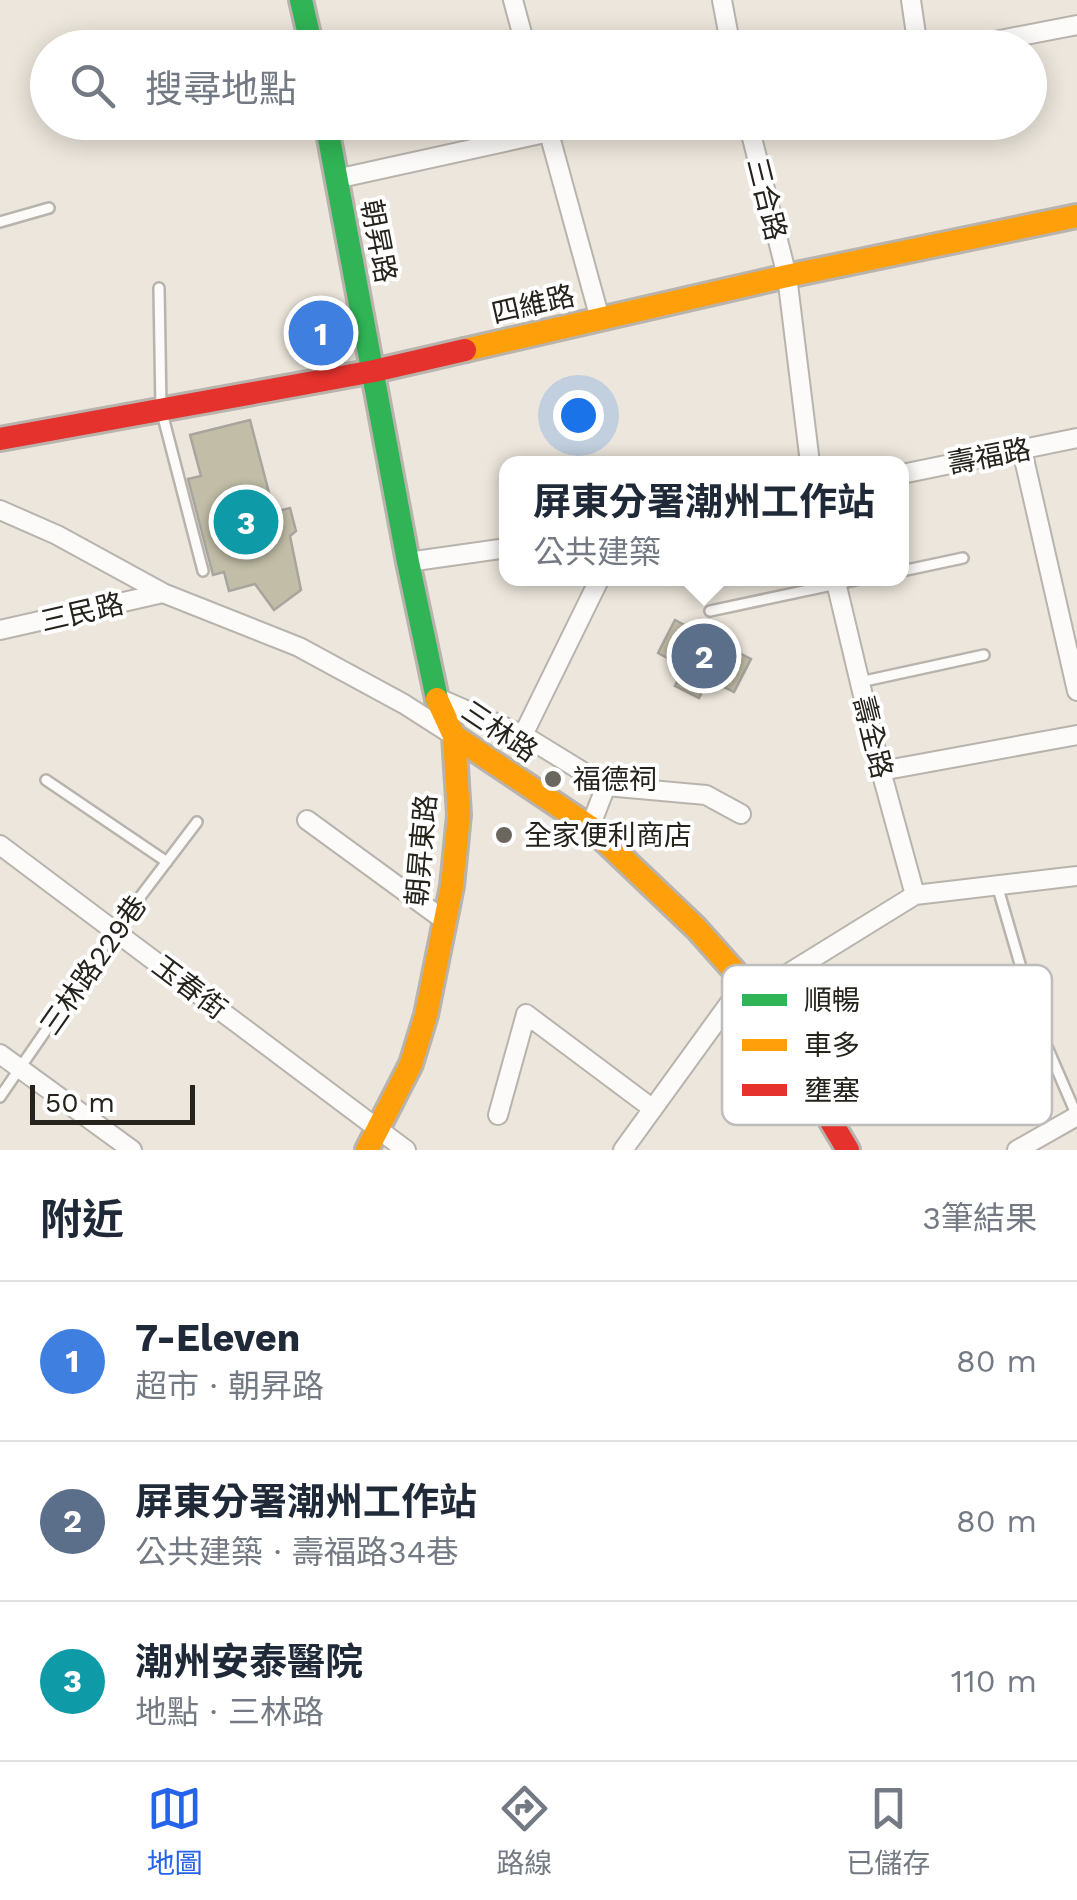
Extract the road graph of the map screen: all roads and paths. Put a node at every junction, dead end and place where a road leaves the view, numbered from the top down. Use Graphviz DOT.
graph roads {
  1 [pos="301,0"];
  2 [pos="512,0"];
  3 [pos="722,0"];
  4 [pos="911,0"];
  5 [pos="1077,24"];
  6 [pos="308,30"];
  7 [pos="521,30"];
  8 [pos="728,30"];
  9 [pos="915,30"];
  10 [pos="1047,30"];
  11 [pos="329,140"];
  12 [pos="498,140"];
  13 [pos="551,140"];
  14 [pos="753,140"];
  15 [pos="336,179"];
  16 [pos="49,208"];
  17 [pos="1077,216"];
  18 [pos="0,222"];
  19 [pos="787,276"];
  20 [pos="159,288"];
  21 [pos="600,320"];
  22 [pos="374,371"];
  23 [pos="161,409"];
  24 [pos="1077,438"];
  25 [pos="0,440"];
  26 [pos="1022,450"];
  27 [pos="809,456"];
  28 [pos="909,473"];
  29 [pos="0,510"];
  30 [pos="499,549"];
  31 [pos="962,558"];
  32 [pos="408,562"];
  33 [pos="909,569"];
  34 [pos="202,571"];
  35 [pos="596,586"];
  36 [pos="819,586"];
  37 [pos="837,586"];
  38 [pos="164,592"];
  39 [pos="710,612"];
  40 [pos="0,630"];
  41 [pos="984,655"];
  42 [pos="1074,662"];
  43 [pos="860,682"];
  44 [pos="1077,691"];
  45 [pos="436,697"];
  46 [pos="524,735"];
  47 [pos="1077,735"];
  48 [pos="454,736"];
  49 [pos="881,771"];
  50 [pos="46,780"];
  51 [pos="606,786"];
  52 [pos="741,814"];
  53 [pos="307,820"];
  54 [pos="197,822"];
  55 [pos="590,827"];
  56 [pos="0,845"];
  57 [pos="167,862"];
  58 [pos="1077,876"];
  59 [pos="997,885"];
  60 [pos="915,895"];
  61 [pos="444,920"];
  62 [pos="115,930"];
  63 [pos="729,965"];
  64 [pos="792,965"];
  65 [pos="1020,965"];
  66 [pos="722,1023"];
  67 [pos="0,1054"];
  68 [pos="1052,1058"];
  69 [pos="20,1069"];
  70 [pos="0,1097"];
  71 [pos="653,1108"];
  72 [pos="498,1115"];
  73 [pos="1077,1116"];
  74 [pos="833,1125"];
  75 [pos="372,1140"];
  76 [pos="132,1150"];
  77 [pos="406,1150"];
  78 [pos="623,1150"];
  79 [pos="848,1150"];
  80 [pos="1017,1150"];
  1 -- 6 [label="main road"];
  2 -- 7 [label="street"];
  3 -- 8 [label="street"];
  4 -- 9 [label="street"];
  5 -- 10 [label="street"];
  11 -- 15 [label="main road, 朝昇路"];
  12 -- 15 [label="street"];
  13 -- 21 [label="street"];
  14 -- 19 [label="street, 三合路"];
  15 -- 22 [label="main road, 朝昇路"];
  16 -- 18 [label="lane"];
  17 -- 19 [label="main road, 四維路"];
  19 -- 21 [label="main road, 四維路"];
  19 -- 27 [label="street"];
  20 -- 23 [label="lane"];
  21 -- 22 [label="main road, 四維路"];
  22 -- 23 [label="main road, 四維路"];
  22 -- 32 [label="main road, 朝昇東路"];
  23 -- 25 [label="main road, 四維路"];
  23 -- 34 [label="lane"];
  24 -- 26 [label="street, 壽福路"];
  26 -- 28 [label="street, 壽福路"];
  26 -- 42 [label="street"];
  29 -- 38 [label="street, 三林路"];
  30 -- 32 [label="street"];
  31 -- 33 [label="lane"];
  32 -- 45 [label="main road, 朝昇東路"];
  35 -- 46 [label="street"];
  36 -- 39 [label="lane"];
  37 -- 43 [label="street, 壽全路"];
  38 -- 40 [label="street, 三民路"];
  38 -- 48 [label="street, 三林路"];
  41 -- 43 [label="lane"];
  42 -- 44 [label="street"];
  43 -- 49 [label="street, 壽全路"];
  45 -- 46 [label="street"];
  45 -- 48 [label="main road, 朝昇東路"];
  46 -- 51 [label="street"];
  47 -- 49 [label="street"];
  48 -- 55 [label="main road, 三林路"];
  48 -- 61 [label="main road, 朝昇東路"];
  49 -- 60 [label="street, 壽全路"];
  50 -- 57 [label="lane"];
  51 -- 52 [label="street"];
  51 -- 55 [label="street"];
  53 -- 61 [label="street"];
  54 -- 57 [label="lane, 三林路229巷"];
  55 -- 63 [label="main road, 三林路"];
  56 -- 62 [label="street, 玉春街"];
  57 -- 62 [label="lane, 三林路229巷"];
  58 -- 59 [label="street"];
  59 -- 60 [label="street"];
  59 -- 65 [label="lane"];
  60 -- 64 [label="street"];
  61 -- 75 [label="main road, 朝昇東路"];
  62 -- 69 [label="lane, 三林路229巷"];
  62 -- 75 [label="street, 玉春街"];
  66 -- 71 [label="street"];
  67 -- 69 [label="street"];
  68 -- 73 [label="lane"];
  69 -- 70 [label="lane, 三林路229巷"];
  69 -- 76 [label="street"];
  71 -- 72 [label="street"];
  71 -- 78 [label="street"];
  73 -- 80 [label="street"];
  74 -- 79 [label="main road, 三林路"];
  75 -- 77 [label="street, 玉春街"];
}
